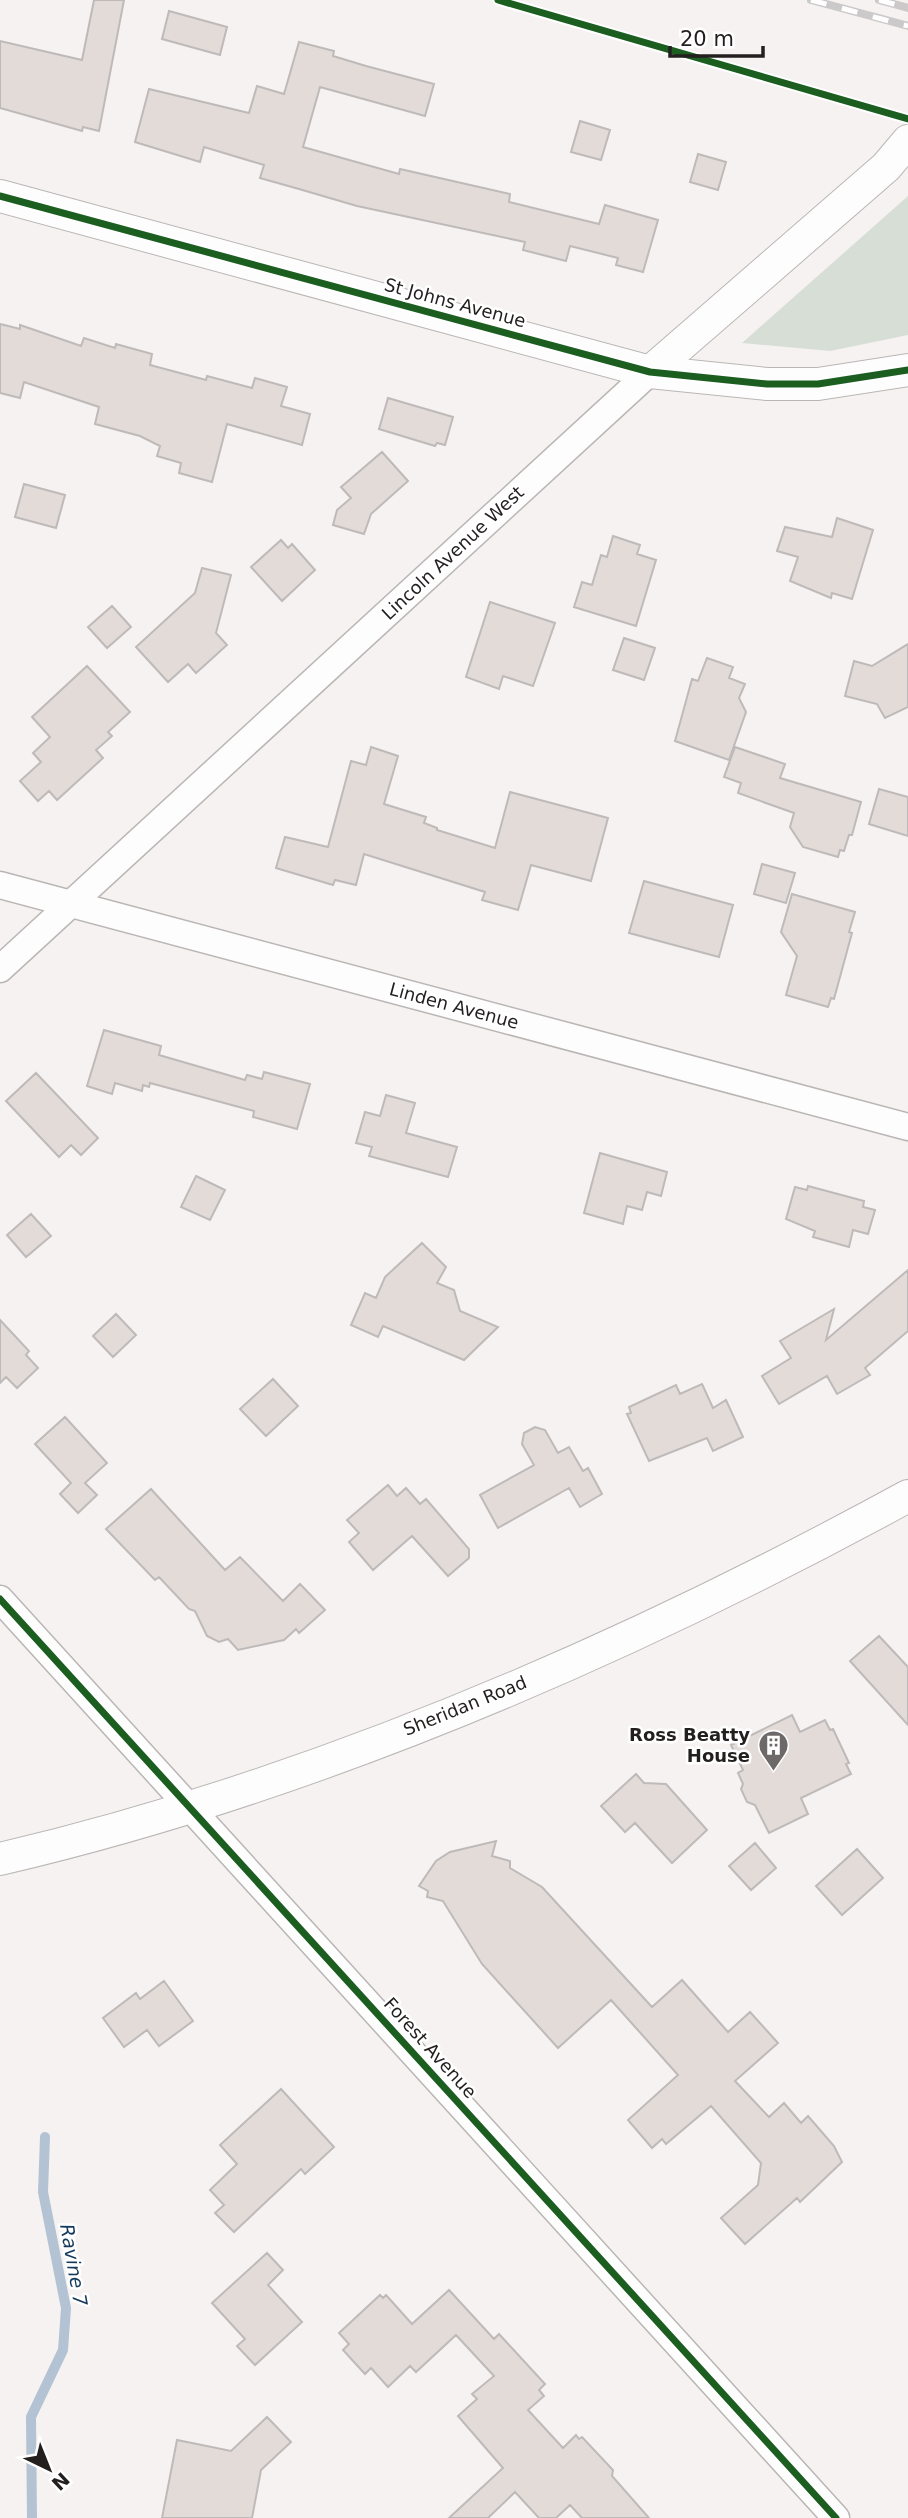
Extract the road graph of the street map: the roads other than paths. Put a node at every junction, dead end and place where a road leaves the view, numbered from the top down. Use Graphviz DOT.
graph roads {
  1 [pos="908,141"];
  2 [pos="0,196"];
  3 [pos="908,370"];
  4 [pos="650,372"];
  5 [pos="0,885"];
  6 [pos="71,904"];
  7 [pos="0,969"];
  8 [pos="908,1127"];
  9 [pos="908,1496"];
  10 [pos="0,1599"];
  11 [pos="191,1808"];
  12 [pos="0,1859"];
  13 [pos="836,2518"];
  1 -- 4 [label="street, Lincoln Avenue West"];
  2 -- 4 [label="street, St Johns Avenue"];
  3 -- 4 [label="street, St Johns Avenue"];
  4 -- 6 [label="street, Lincoln Avenue West"];
  5 -- 6 [label="street, Linden Avenue"];
  6 -- 7 [label="street, Lincoln Avenue West"];
  6 -- 8 [label="street, Linden Avenue"];
  9 -- 11 [label="street, Sheridan Road"];
  10 -- 11 [label="street, Forest Avenue"];
  11 -- 12 [label="street, Sheridan Road"];
  11 -- 13 [label="street, Forest Avenue"];
}
